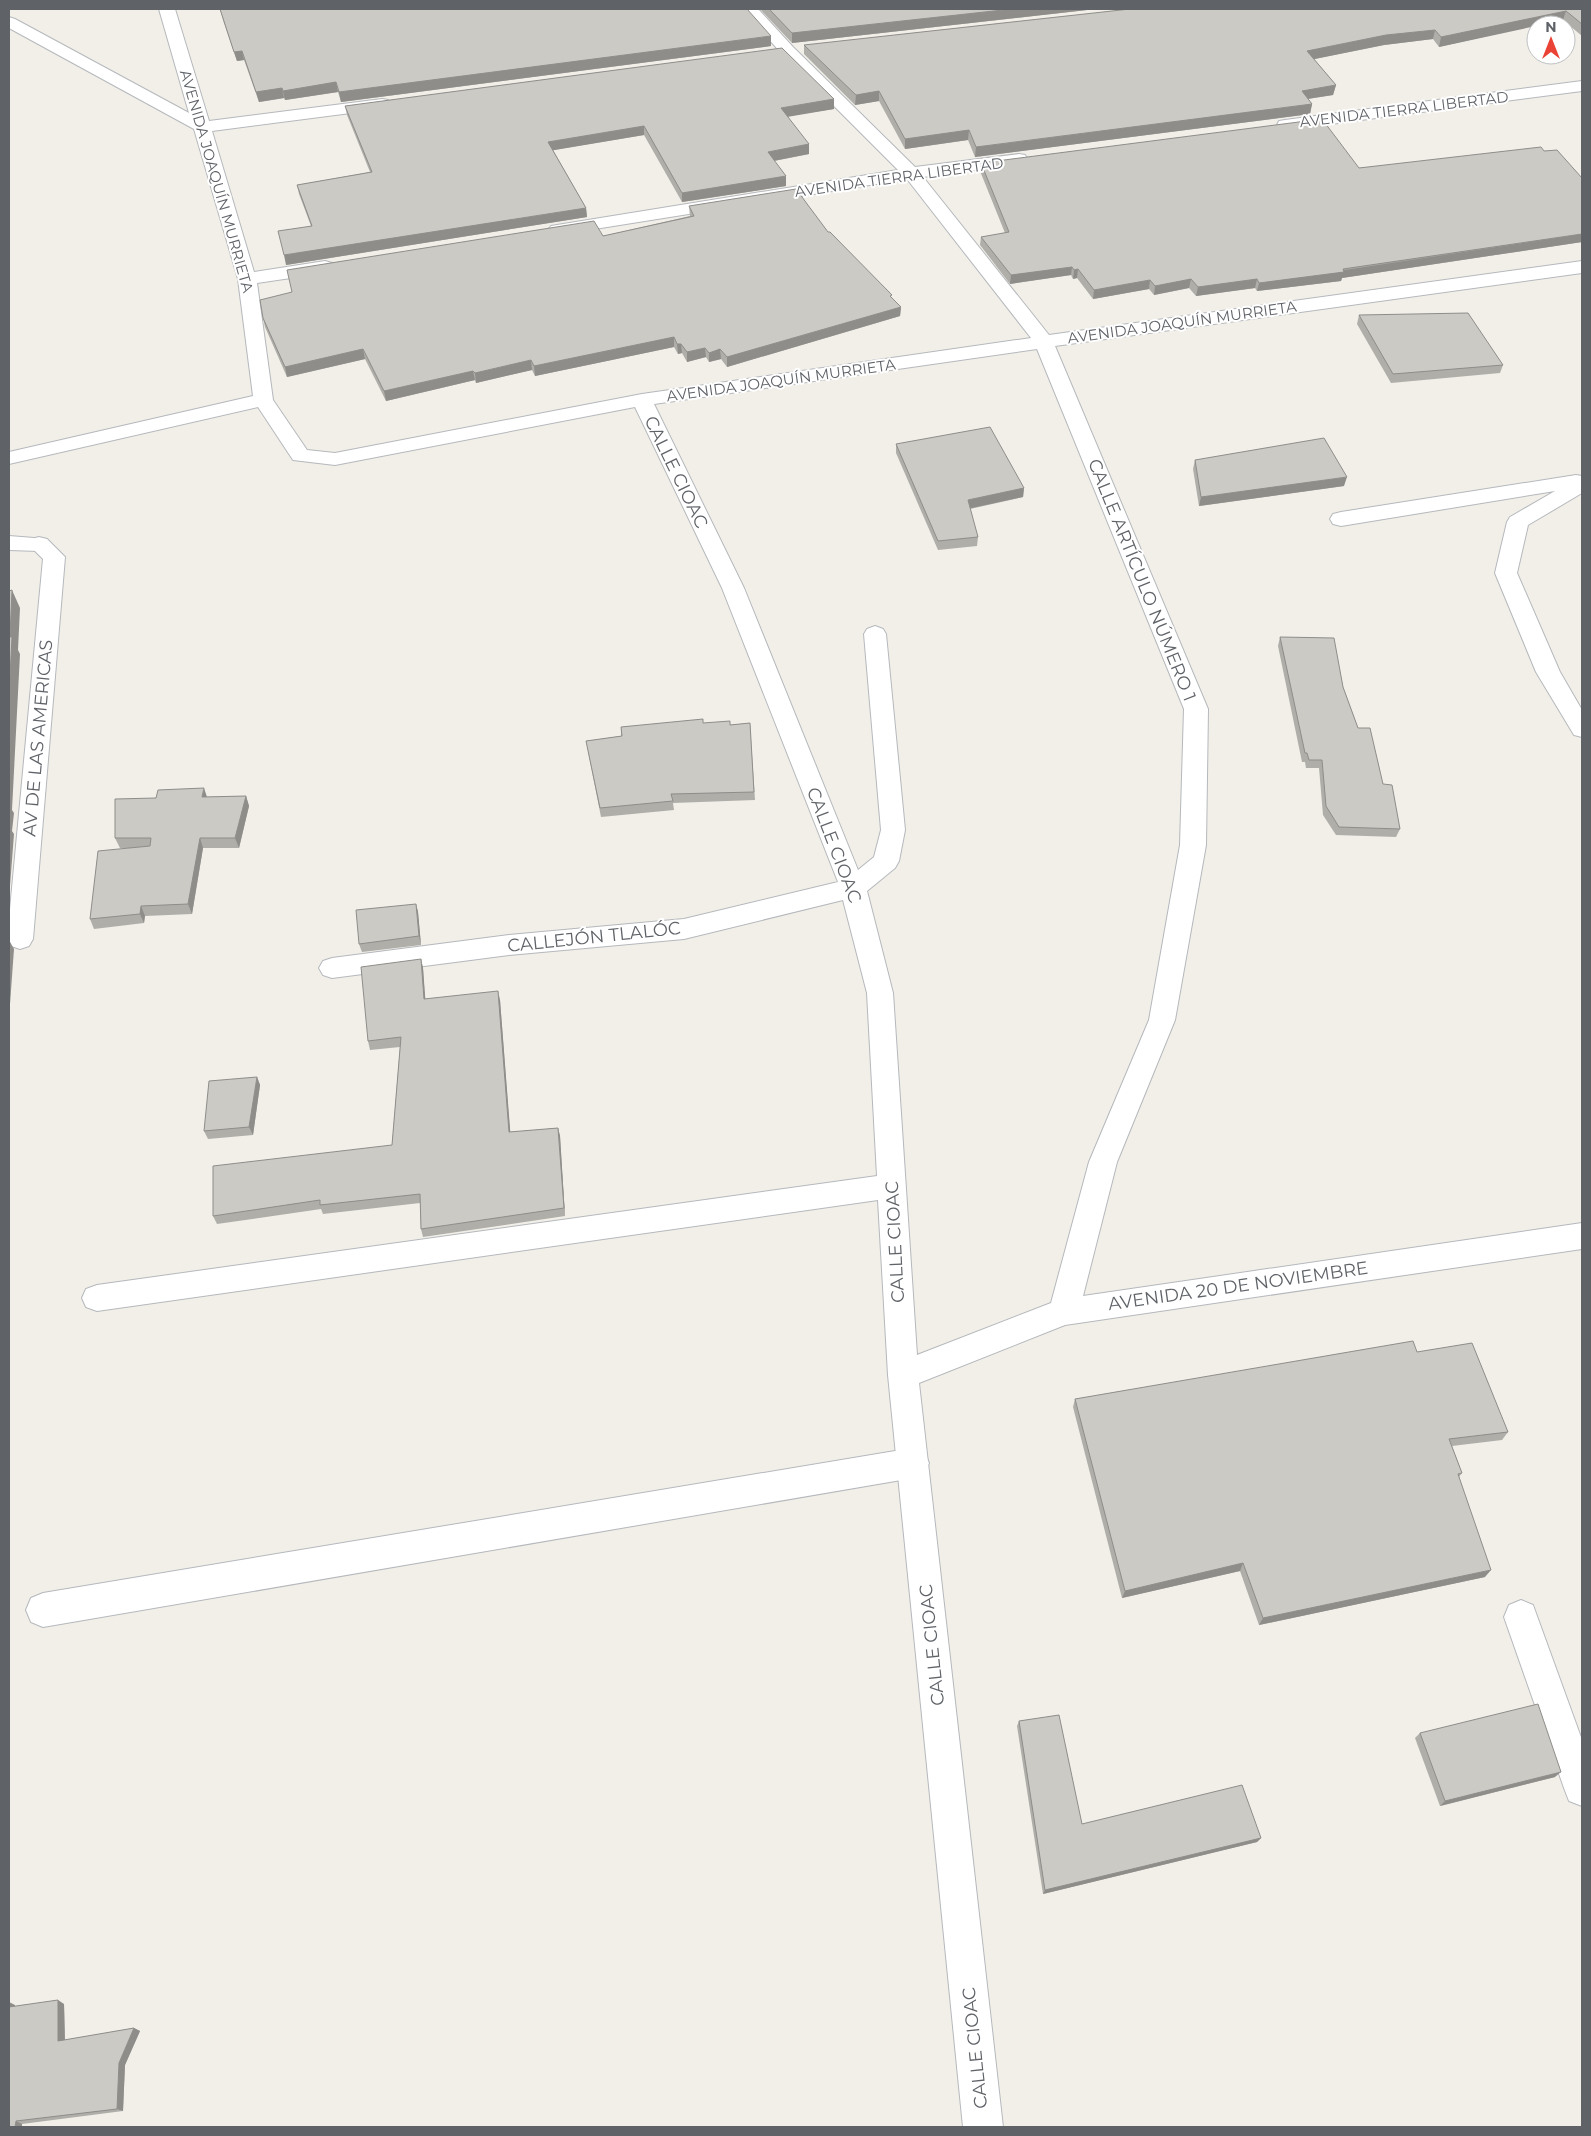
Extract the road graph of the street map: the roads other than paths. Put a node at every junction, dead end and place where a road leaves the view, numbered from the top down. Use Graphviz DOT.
graph roads {
  1 [pos="167,9"];
  2 [pos="750,9"];
  3 [pos="9,22"];
  4 [pos="1582,86"];
  5 [pos="401,101"];
  6 [pos="1273,126"];
  7 [pos="203,127"];
  8 [pos="1038,157"];
  9 [pos="911,173"];
  10 [pos="540,232"];
  11 [pos="345,264"];
  12 [pos="1582,267"];
  13 [pos="247,279"];
  14 [pos="1044,342"];
  15 [pos="263,400"];
  16 [pos="642,400"];
  17 [pos="9,458"];
  18 [pos="1582,480"];
  19 [pos="1582,484"];
  20 [pos="1342,519"];
  21 [pos="9,543"];
  22 [pos="875,634"];
  23 [pos="1582,729"];
  24 [pos="853,888"];
  25 [pos="20,938"];
  26 [pos="332,968"];
  27 [pos="892,1186"];
  28 [pos="1582,1236"];
  29 [pos="97,1298"];
  30 [pos="1064,1312"];
  31 [pos="903,1375"];
  32 [pos="913,1463"];
  33 [pos="43,1610"];
  34 [pos="1521,1617"];
  35 [pos="1582,1788"];
  36 [pos="983,2127"];
  1 -- 7 [label="street, AVENIDA JOAQUÍN MURRIETA"];
  2 -- 9 [label="street, CALLE ARTÍCULO NÚMERO 1"];
  3 -- 7 [label="street"];
  4 -- 6 [label="street, AVENIDA TIERRA LIBERTAD"];
  5 -- 7 [label="street"];
  7 -- 13 [label="street, AVENIDA JOAQUÍN MURRIETA"];
  8 -- 9 [label="street, AVENIDA TIERRA LIBERTAD"];
  9 -- 10 [label="street, AVENIDA TIERRA LIBERTAD"];
  9 -- 14 [label="street, CALLE ARTÍCULO NÚMERO 1"];
  11 -- 13 [label="street"];
  12 -- 14 [label="street, AVENIDA JOAQUÍN MURRIETA"];
  13 -- 15 [label="street, AVENIDA JOAQUÍN MURRIETA"];
  14 -- 16 [label="street, AVENIDA JOAQUÍN MURRIETA"];
  14 -- 30 [label="street, CALLE ARTÍCULO NÚMERO 1"];
  15 -- 16 [label="street, AVENIDA JOAQUÍN MURRIETA"];
  15 -- 17 [label="street"];
  16 -- 24 [label="street, CALLE CIOAC"];
  18 -- 20 [label="street"];
  19 -- 23 [label="street"];
  21 -- 25 [label="street, AV DE LAS AMERICAS"];
  22 -- 24 [label="street"];
  24 -- 26 [label="street, CALLEJÓN TLALÓC"];
  24 -- 27 [label="street, CALLE CIOAC"];
  27 -- 29 [label="street"];
  27 -- 31 [label="street, CALLE CIOAC"];
  28 -- 30 [label="street, AVENIDA 20 DE NOVIEMBRE"];
  30 -- 31 [label="street, AVENIDA 20 DE NOVIEMBRE"];
  31 -- 32 [label="street, CALLE CIOAC"];
  32 -- 33 [label="street"];
  32 -- 36 [label="street, CALLE CIOAC"];
  34 -- 35 [label="street"];
}
